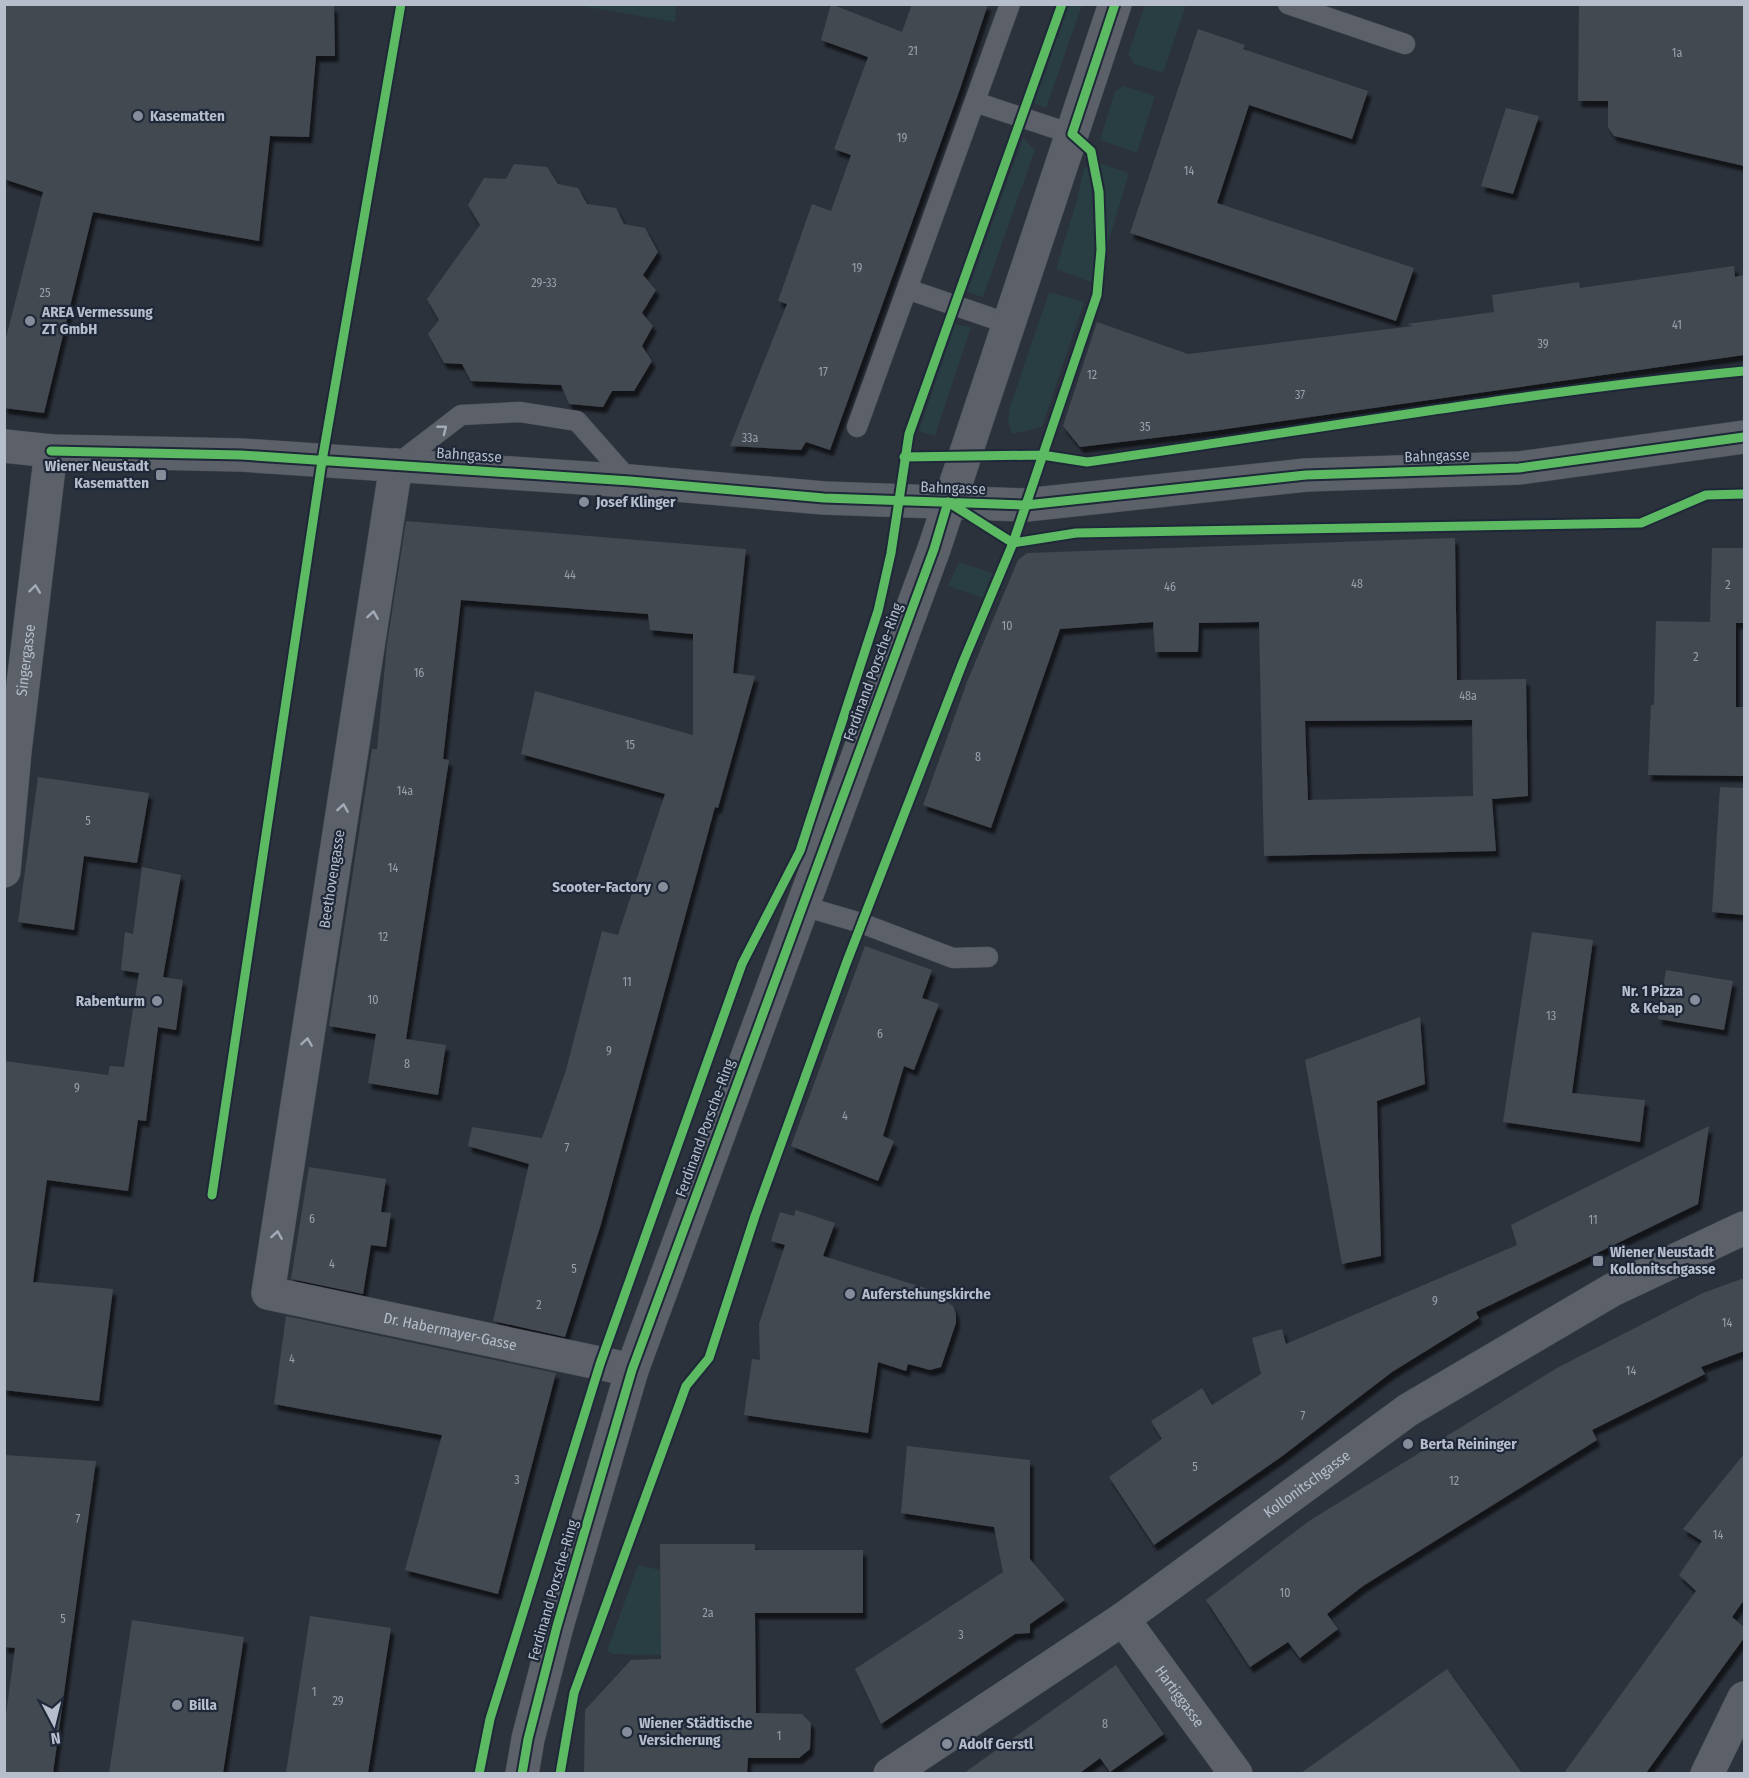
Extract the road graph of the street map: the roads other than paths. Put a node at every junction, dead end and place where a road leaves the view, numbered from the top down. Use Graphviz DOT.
graph roads {
  1 [pos="1010,4"];
  2 [pos="1115,4"];
  3 [pos="1288,4"];
  4 [pos="1405,44"];
  5 [pos="975,102"];
  6 [pos="1072,134"];
  7 [pos="908,289"];
  8 [pos="1009,324"];
  9 [pos="857,427"];
  10 [pos="1744,437"];
  11 [pos="4,446"];
  12 [pos="51,451"];
  13 [pos="396,465"];
  14 [pos="630,480"];
  15 [pos="948,502"];
  16 [pos="10,750"];
  17 [pos="4,871"];
  18 [pos="803,906"];
  19 [pos="988,957"];
  20 [pos="1744,1228"];
  21 [pos="268,1293"];
  22 [pos="632,1370"];
  23 [pos="1123,1619"];
  24 [pos="1744,1698"];
  25 [pos="522,1773"];
  26 [pos="890,1773"];
  27 [pos="1236,1773"];
  28 [pos="1707,1773"];
  1 -- 5 [label="lane"];
  2 -- 6 [label="street, Ferdinand Porsche-Ring"];
  3 -- 4 [label="lane"];
  5 -- 6 [label="lane"];
  5 -- 7 [label="lane"];
  6 -- 8 [label="street, Ferdinand Porsche-Ring"];
  7 -- 8 [label="lane"];
  7 -- 9 [label="lane"];
  8 -- 15 [label="street, Ferdinand Porsche-Ring"];
  10 -- 15 [label="street, Bahngasse"];
  11 -- 12 [label="street, Bahngasse"];
  12 -- 13 [label="street, Bahngasse"];
  16 -- 12 [label="street, Singergasse, one-way"];
  13 -- 14 [label="street, Bahngasse"];
  13 -- 14 [label="lane, one-way"];
  21 -- 13 [label="street, Beethovengasse, one-way"];
  14 -- 15 [label="street, Bahngasse"];
  15 -- 18 [label="street, Ferdinand Porsche-Ring"];
  16 -- 17 [label="street, Singergasse"];
  18 -- 19 [label="lane"];
  18 -- 22 [label="street, Ferdinand Porsche-Ring"];
  20 -- 23 [label="street, Kollonitschgasse"];
  21 -- 22 [label="street, Dr. Habermayer-Gasse"];
  22 -- 25 [label="street, Ferdinand Porsche-Ring"];
  23 -- 26 [label="street, Kollonitschgasse"];
  23 -- 27 [label="street, Hartiggasse"];
  24 -- 28 [label="street"];
}
